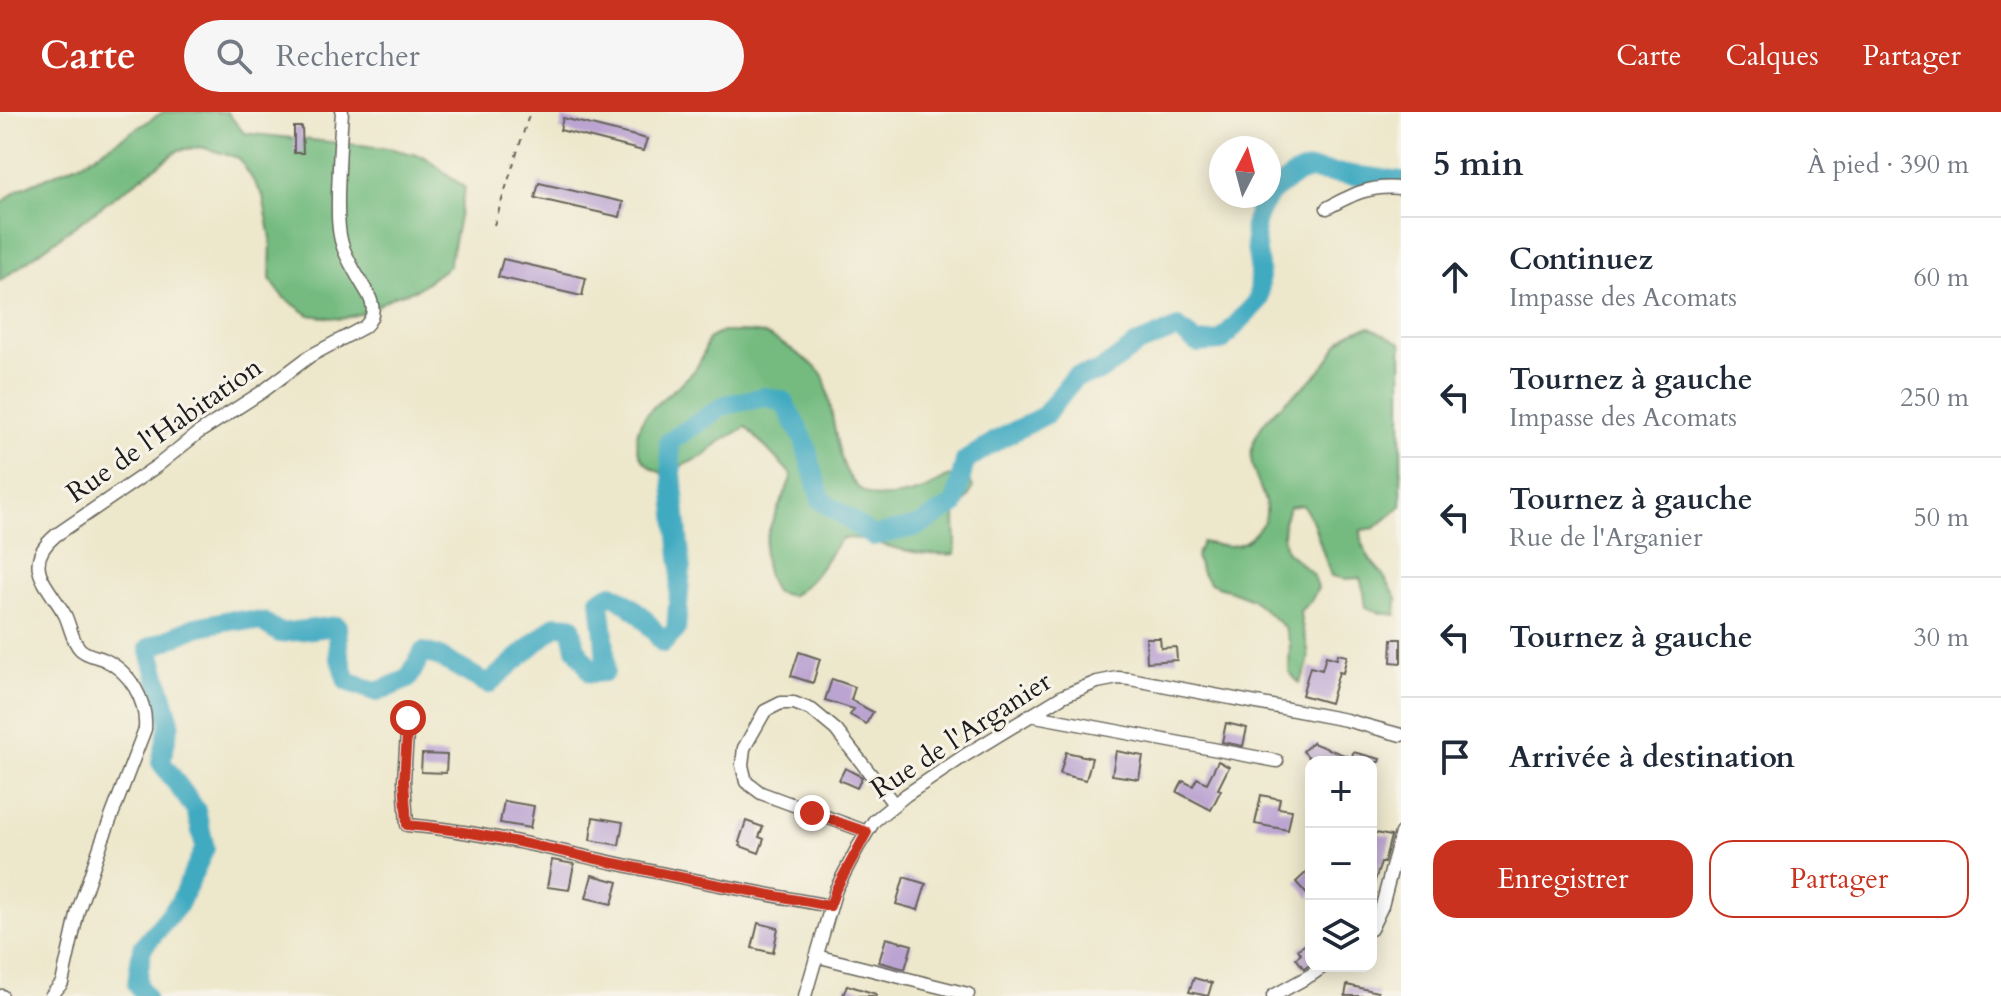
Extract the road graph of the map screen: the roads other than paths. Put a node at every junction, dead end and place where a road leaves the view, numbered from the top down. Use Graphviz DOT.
graph roads {
  1 [pos="342,112"];
  2 [pos="1401,188"];
  3 [pos="1327,208"];
  4 [pos="1030,715"];
  5 [pos="408,718"];
  6 [pos="1401,735"];
  7 [pos="1277,761"];
  8 [pos="894,804"];
  9 [pos="867,832"];
  10 [pos="1401,833"];
  11 [pos="830,906"];
  12 [pos="1377,916"];
  13 [pos="816,956"];
  14 [pos="1315,972"];
  15 [pos="968,994"];
  16 [pos="51,996"];
  17 [pos="805,996"];
  18 [pos="1273,996"];
  1 -- 16 [label="street, Rue de l'Habitation"];
  2 -- 3 [label="street"];
  4 -- 6 [label="street, Rue de l'Arganier"];
  4 -- 7 [label="street"];
  4 -- 8 [label="street, Rue de l'Arganier"];
  5 -- 11 [label="street"];
  8 -- 9 [label="street, Rue de l'Arganier"];
  8 -- 9 [label="street"];
  9 -- 11 [label="street, Rue de l'Arganier"];
  10 -- 12 [label="street"];
  11 -- 13 [label="street, Rue de l'Arganier"];
  13 -- 15 [label="street"];
  13 -- 17 [label="street, Rue de l'Arganier"];
  14 -- 18 [label="street"];
}
